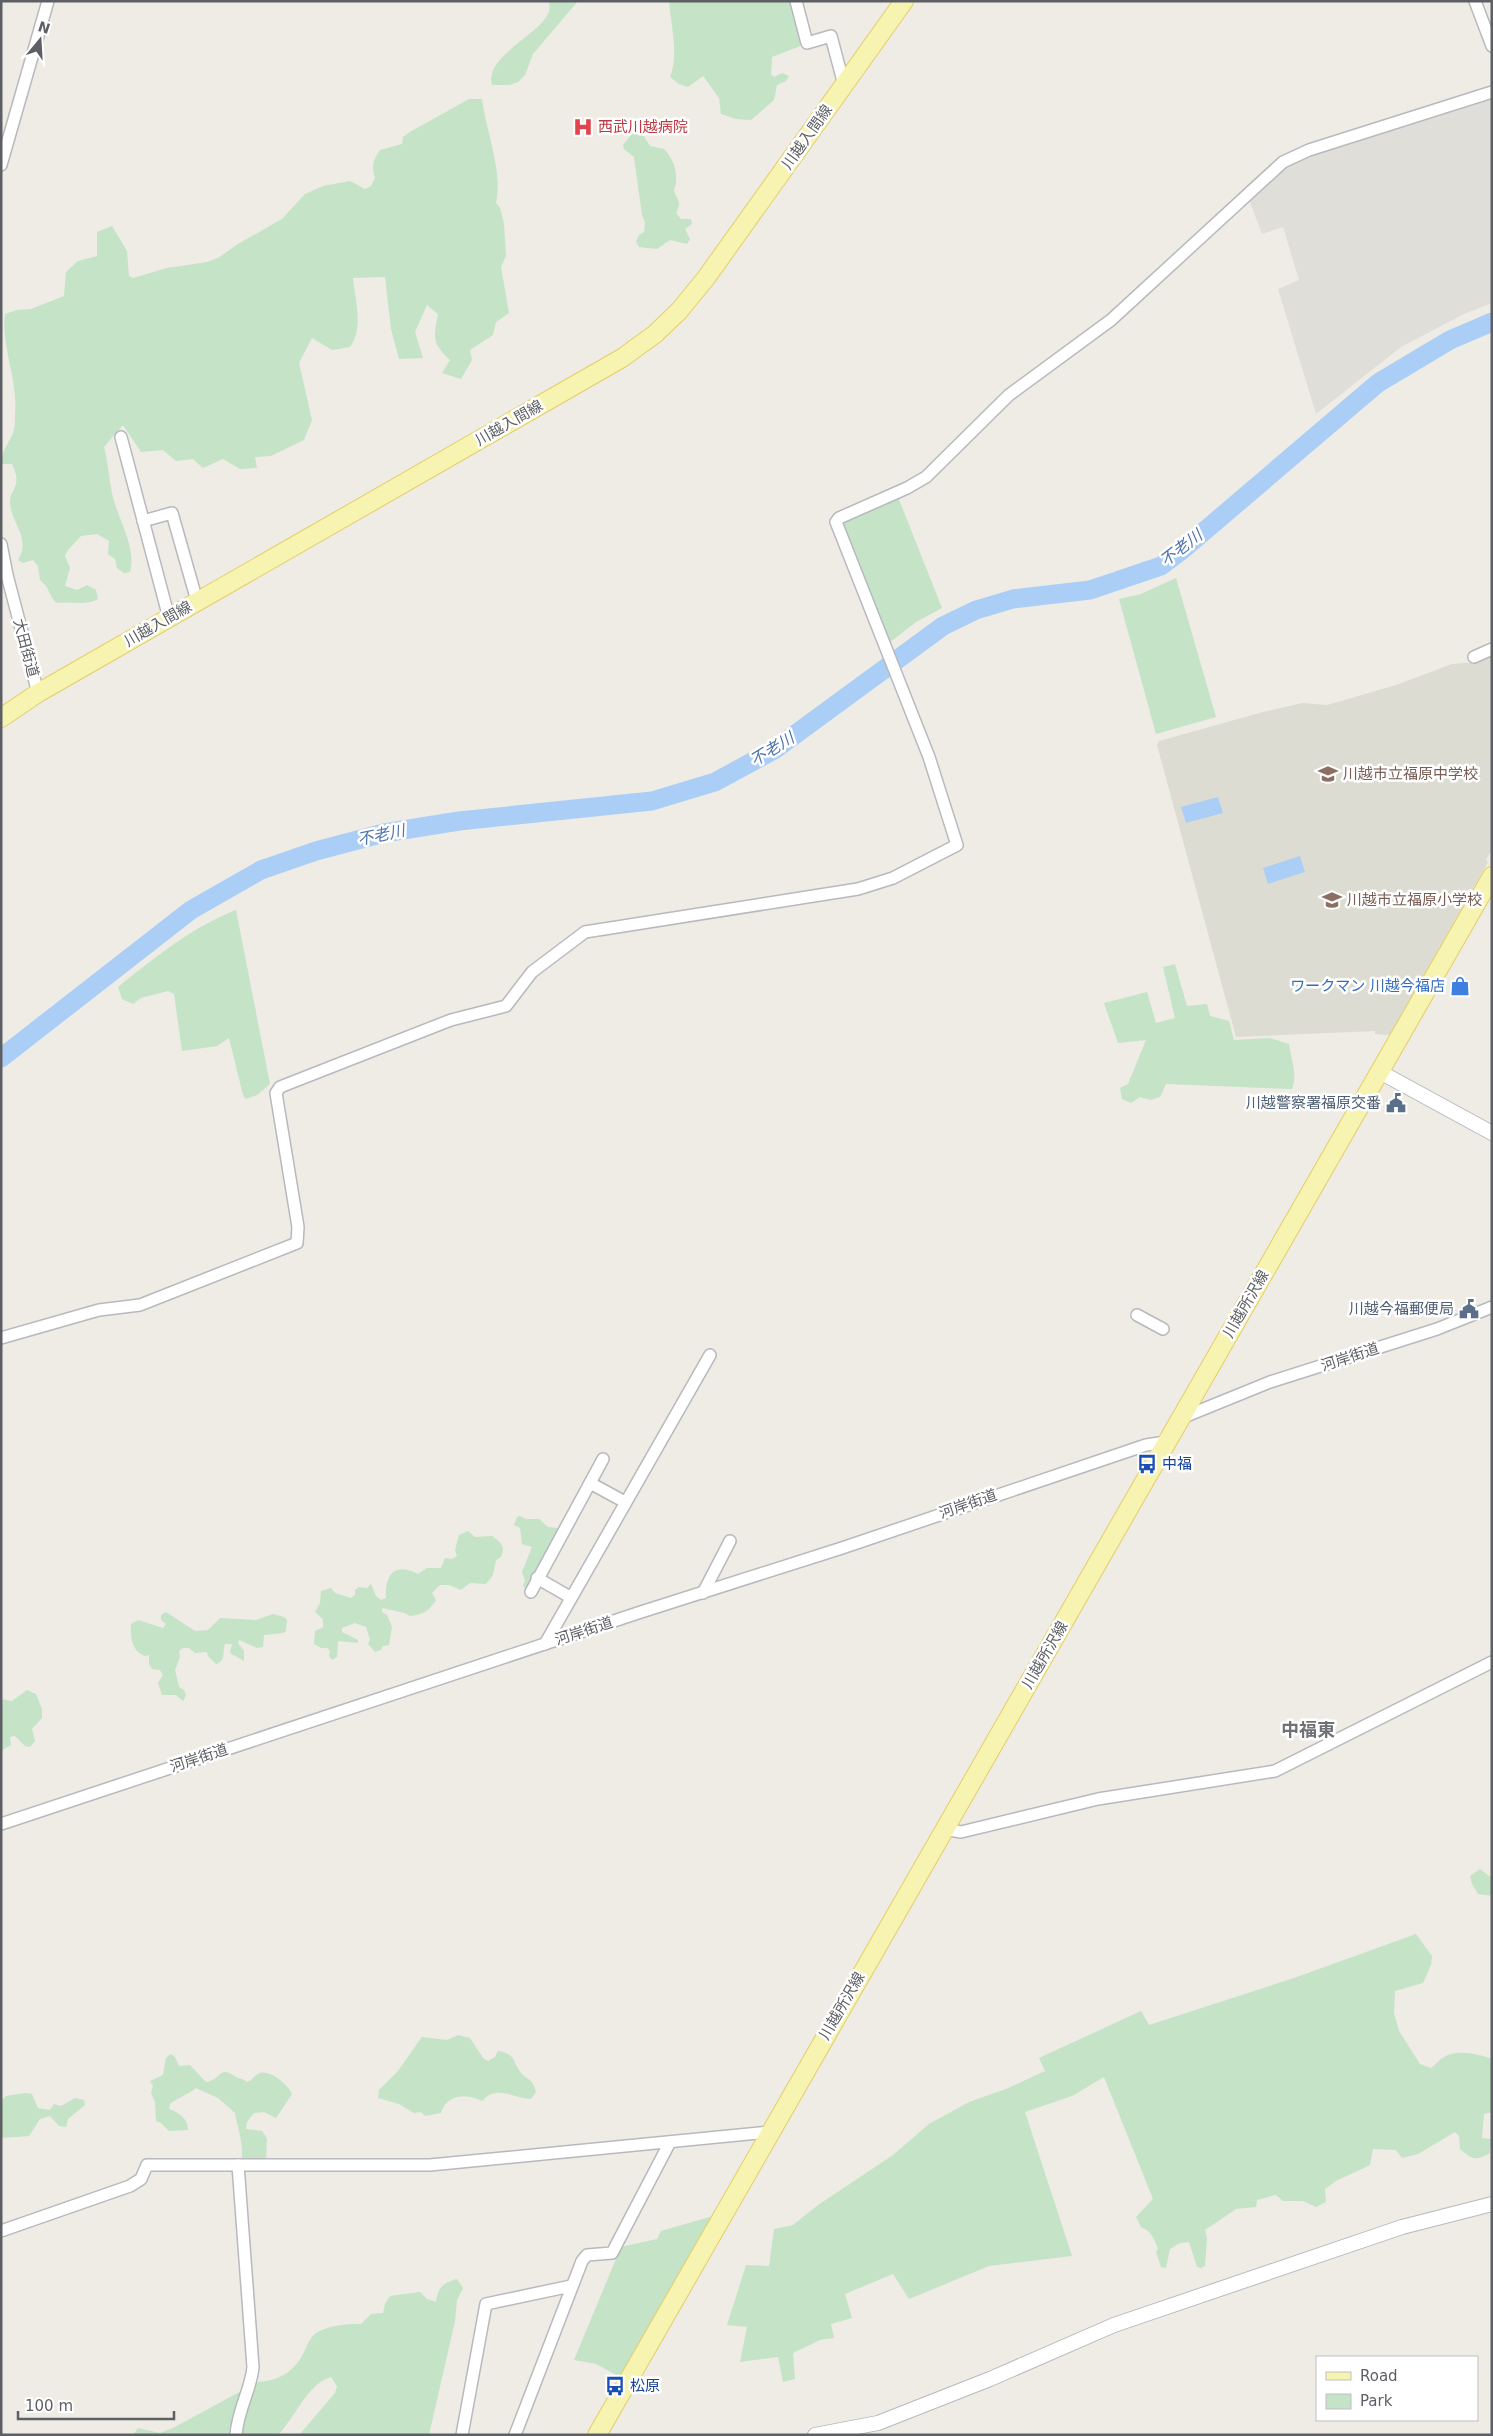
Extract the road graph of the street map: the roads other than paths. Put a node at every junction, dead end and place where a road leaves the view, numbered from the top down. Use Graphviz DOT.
graph roads {
  1 [pos="48,1"];
  2 [pos="796,1"];
  3 [pos="904,1"];
  4 [pos="1475,1"];
  5 [pos="1492,46"];
  6 [pos="844,85"];
  7 [pos="1492,92"];
  8 [pos="1,164"];
  9 [pos="121,437"];
  10 [pos="143,520"];
  11 [pos="1,544"];
  12 [pos="197,601"];
  13 [pos="169,618"];
  14 [pos="1492,649"];
  15 [pos="1474,657"];
  16 [pos="38,692"];
  17 [pos="1,718"];
  18 [pos="1492,876"];
  19 [pos="1380,1072"];
  20 [pos="1492,1134"];
  21 [pos="1492,1307"];
  22 [pos="1137,1314"];
  23 [pos="1163,1329"];
  24 [pos="1,1338"];
  25 [pos="710,1355"];
  26 [pos="1179,1418"];
  27 [pos="1166,1442"];
  28 [pos="603,1459"];
  29 [pos="590,1482"];
  30 [pos="625,1502"];
  31 [pos="730,1541"];
  32 [pos="537,1578"];
  33 [pos="531,1592"];
  34 [pos="703,1592"];
  35 [pos="570,1597"];
  36 [pos="545,1644"];
  37 [pos="1492,1662"];
  38 [pos="1,1824"];
  39 [pos="944,1829"];
  40 [pos="770,2132"];
  41 [pos="670,2142"];
  42 [pos="238,2165"];
  43 [pos="1492,2204"];
  44 [pos="1,2231"];
  45 [pos="572,2286"];
  46 [pos="236,2435"];
  47 [pos="462,2435"];
  48 [pos="515,2435"];
  49 [pos="597,2435"];
  50 [pos="814,2435"];
  1 -- 8 [label="street"];
  2 -- 6 [label="street"];
  3 -- 6 [label="main road, 川越入間線"];
  4 -- 5 [label="street"];
  6 -- 12 [label="main road, 川越入間線"];
  7 -- 24 [label="street"];
  9 -- 10 [label="street"];
  10 -- 12 [label="street"];
  10 -- 13 [label="street"];
  11 -- 16 [label="street, 大田街道"];
  12 -- 13 [label="main road, 川越入間線"];
  13 -- 16 [label="main road, 川越入間線"];
  14 -- 15 [label="street"];
  16 -- 17 [label="main road, 川越入間線"];
  18 -- 19 [label="main road, 川越所沢線"];
  19 -- 20 [label="street"];
  19 -- 26 [label="main road, 川越所沢線"];
  21 -- 26 [label="street, 河岸街道"];
  22 -- 23 [label="street"];
  25 -- 30 [label="street"];
  26 -- 27 [label="main road, 川越所沢線"];
  27 -- 34 [label="street, 河岸街道"];
  27 -- 39 [label="main road, 川越所沢線"];
  28 -- 29 [label="street"];
  29 -- 30 [label="street"];
  29 -- 32 [label="street"];
  30 -- 35 [label="street"];
  31 -- 34 [label="street"];
  32 -- 33 [label="street"];
  32 -- 35 [label="street"];
  34 -- 36 [label="street, 河岸街道"];
  35 -- 36 [label="street"];
  36 -- 38 [label="street, 河岸街道"];
  37 -- 39 [label="street"];
  39 -- 40 [label="main road, 川越所沢線"];
  40 -- 41 [label="street"];
  40 -- 49 [label="main road, 川越所沢線"];
  41 -- 42 [label="street"];
  41 -- 45 [label="street"];
  42 -- 44 [label="street"];
  42 -- 46 [label="street"];
  43 -- 50 [label="street"];
  45 -- 47 [label="street"];
  45 -- 48 [label="street"];
}
